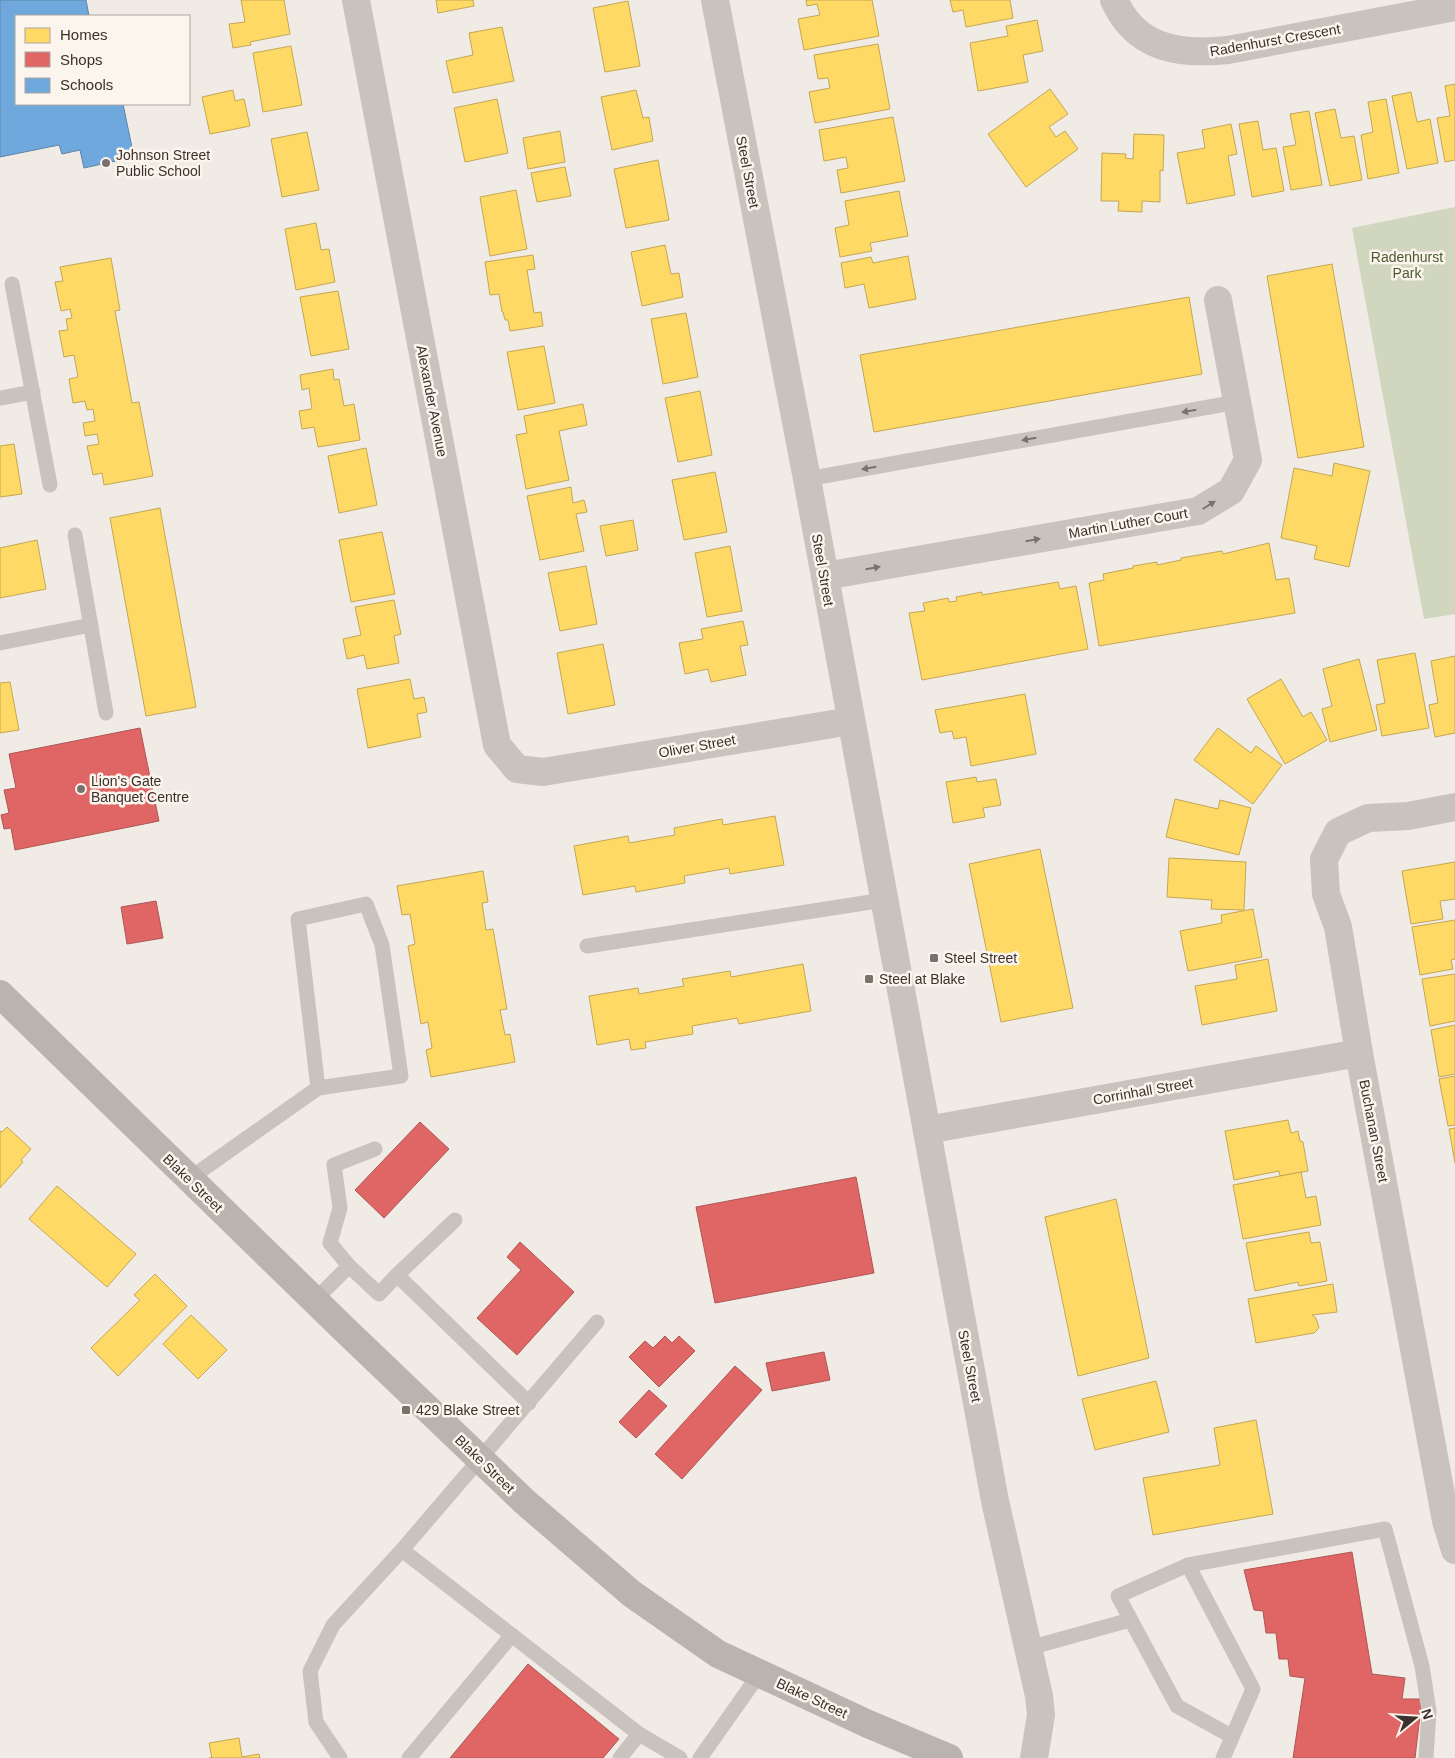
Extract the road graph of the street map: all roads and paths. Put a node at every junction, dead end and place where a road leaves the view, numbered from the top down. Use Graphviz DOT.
graph roads {
  1 [pos="356,0"];
  2 [pos="715,0"];
  3 [pos="1114,0"];
  4 [pos="1455,7"];
  5 [pos="12,284"];
  6 [pos="1218,300"];
  7 [pos="33,392"];
  8 [pos="0,398"];
  9 [pos="1237,402"];
  10 [pos="807,479"];
  11 [pos="50,486"];
  12 [pos="75,535"];
  13 [pos="825,576"];
  14 [pos="91,626"];
  15 [pos="0,643"];
  16 [pos="106,713"];
  17 [pos="851,721"];
  18 [pos="543,772"];
  19 [pos="1455,807"];
  20 [pos="884,900"];
  21 [pos="587,946"];
  22 [pos="0,994"];
  23 [pos="1359,1053"];
  24 [pos="318,1088"];
  25 [pos="927,1130"];
  26 [pos="375,1149"];
  27 [pos="189,1179"];
  28 [pos="455,1220"];
  29 [pos="349,1266"];
  30 [pos="397,1275"];
  31 [pos="315,1300"];
  32 [pos="598,1322"];
  33 [pos="529,1403"];
  34 [pos="480,1458"];
  35 [pos="402,1550"];
  36 [pos="1455,1550"];
  37 [pos="1188,1565"];
  38 [pos="1130,1620"];
  39 [pos="512,1635"];
  40 [pos="1028,1648"];
  41 [pos="760,1673"];
  42 [pos="639,1734"];
  43 [pos="1231,1736"];
  44 [pos="340,1758"];
  45 [pos="410,1758"];
  46 [pos="620,1758"];
  47 [pos="680,1758"];
  48 [pos="700,1758"];
  49 [pos="949,1758"];
  50 [pos="1034,1758"];
  51 [pos="1223,1758"];
  52 [pos="1426,1758"];
  1 -- 18 [label="street, Alexander Avenue"];
  2 -- 10 [label="street, Steel Street"];
  3 -- 4 [label="street, Radenhurst Crescent"];
  5 -- 7 [label="lane"];
  6 -- 9 [label="street, Martin Luther Court"];
  7 -- 8 [label="lane"];
  7 -- 11 [label="lane"];
  9 -- 10 [label="lane, one-way"];
  13 -- 9 [label="street, Martin Luther Court, one-way"];
  10 -- 13 [label="street, Steel Street"];
  12 -- 14 [label="lane"];
  13 -- 17 [label="street, Steel Street"];
  14 -- 15 [label="lane"];
  14 -- 16 [label="lane"];
  17 -- 18 [label="street, Oliver Street"];
  17 -- 20 [label="street, Steel Street"];
  19 -- 23 [label="street, Buchanan Street"];
  20 -- 21 [label="lane"];
  20 -- 25 [label="street, Steel Street"];
  22 -- 27 [label="main road, Blake Street"];
  23 -- 25 [label="street, Corrinhall Street"];
  23 -- 36 [label="street, Buchanan Street"];
  24 -- 24 [label="lane"];
  24 -- 27 [label="lane"];
  25 -- 40 [label="street, Steel Street"];
  26 -- 29 [label="lane"];
  27 -- 31 [label="main road, Blake Street"];
  28 -- 30 [label="lane"];
  29 -- 30 [label="lane"];
  29 -- 31 [label="lane"];
  30 -- 33 [label="lane"];
  31 -- 34 [label="main road, Blake Street"];
  32 -- 33 [label="lane"];
  33 -- 34 [label="lane"];
  34 -- 35 [label="lane"];
  34 -- 41 [label="main road, Blake Street"];
  35 -- 39 [label="lane"];
  35 -- 44 [label="lane"];
  37 -- 38 [label="lane"];
  37 -- 43 [label="lane"];
  37 -- 52 [label="lane"];
  38 -- 40 [label="lane"];
  38 -- 43 [label="lane"];
  39 -- 42 [label="lane"];
  39 -- 45 [label="lane"];
  40 -- 50 [label="street, Steel Street"];
  41 -- 48 [label="lane"];
  41 -- 49 [label="main road, Blake Street"];
  42 -- 46 [label="lane"];
  42 -- 47 [label="lane"];
  43 -- 51 [label="lane"];
}
